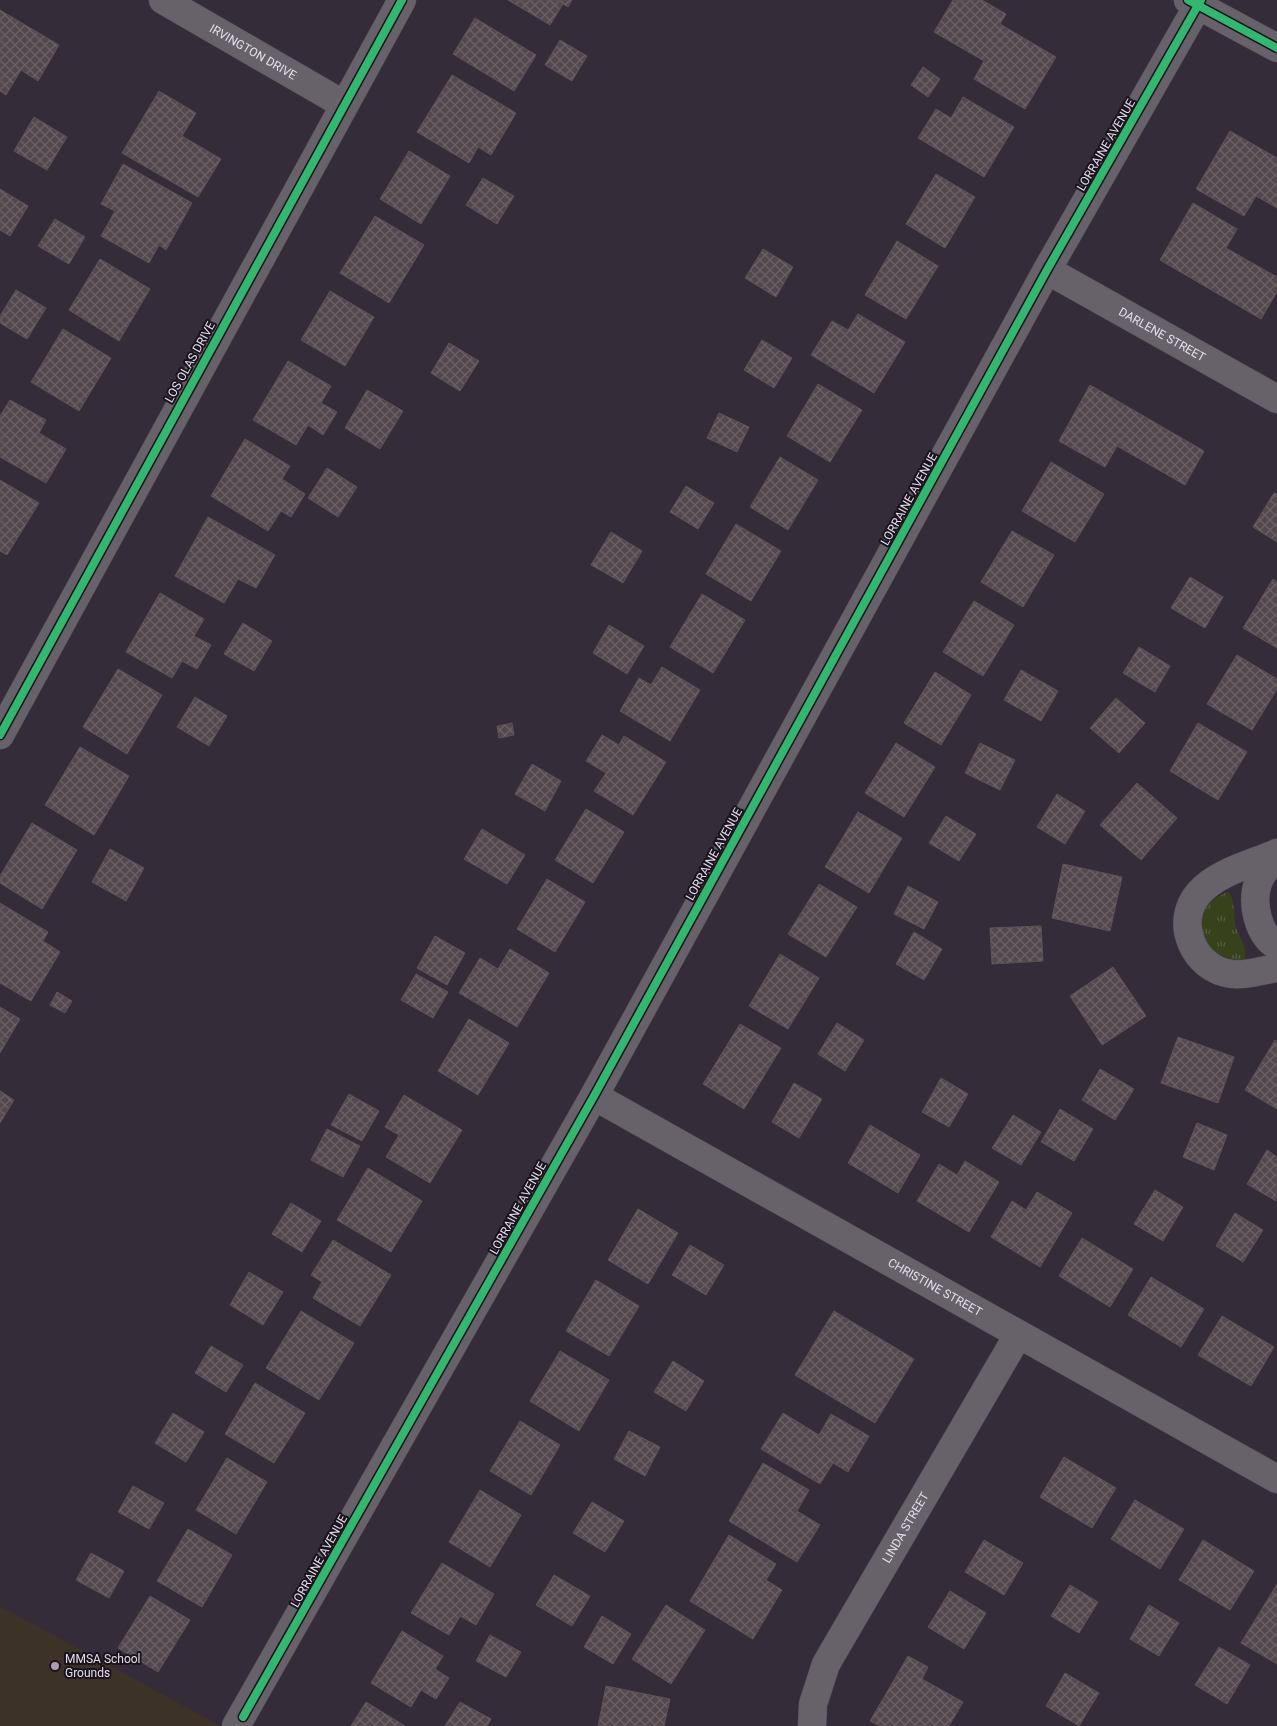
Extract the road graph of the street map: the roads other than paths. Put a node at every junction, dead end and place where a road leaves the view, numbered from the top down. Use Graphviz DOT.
graph roads {
  1 [pos="162,0"];
  2 [pos="402,0"];
  3 [pos="1196,2"];
  4 [pos="1277,48"];
  5 [pos="343,104"];
  6 [pos="1047,270"];
  7 [pos="1277,399"];
  8 [pos="0,735"];
  9 [pos="1277,853"];
  10 [pos="1277,946"];
  11 [pos="1277,968"];
  12 [pos="594,1096"];
  13 [pos="1018,1335"];
  14 [pos="1277,1479"];
  15 [pos="240,1721"];
  16 [pos="812,1726"];
  1 -- 5 [label="street, IRVINGTON DRIVE"];
  2 -- 5 [label="street, LOS OLAS DRIVE"];
  3 -- 4 [label="street"];
  3 -- 6 [label="street, LORRAINE AVENUE"];
  5 -- 8 [label="street, LOS OLAS DRIVE"];
  6 -- 7 [label="street, DARLENE STREET"];
  6 -- 12 [label="street, LORRAINE AVENUE"];
  9 -- 10 [label="street"];
  9 -- 11 [label="street"];
  12 -- 13 [label="street, CHRISTINE STREET"];
  12 -- 15 [label="street, LORRAINE AVENUE"];
  13 -- 14 [label="street, CHRISTINE STREET"];
  13 -- 16 [label="street, LINDA STREET"];
}
